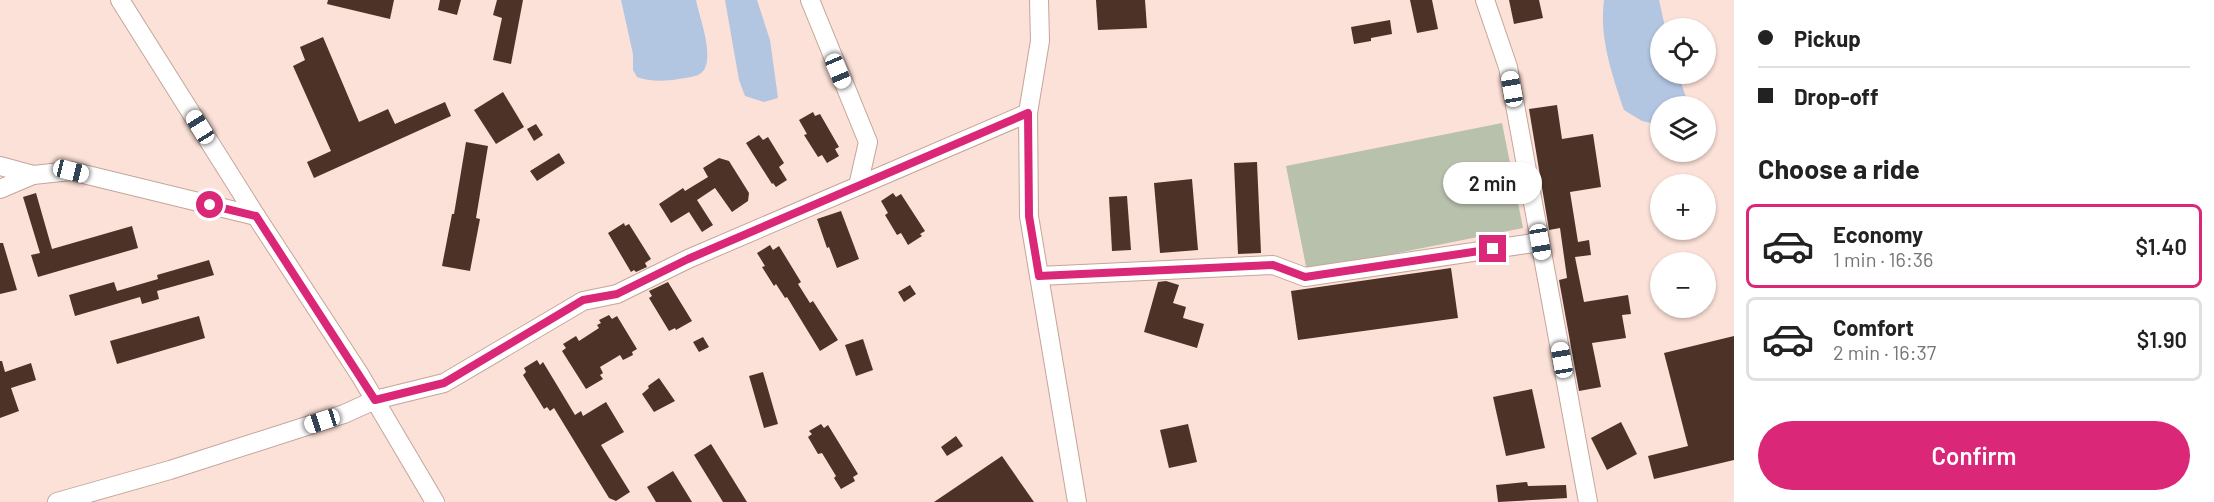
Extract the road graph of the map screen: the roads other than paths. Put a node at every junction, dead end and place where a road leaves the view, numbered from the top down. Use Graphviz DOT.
graph roads {
  1 [pos="120,0"];
  2 [pos="810,0"];
  3 [pos="1038,0"];
  4 [pos="1485,0"];
  5 [pos="1028,113"];
  6 [pos="0,166"];
  7 [pos="33,175"];
  8 [pos="858,186"];
  9 [pos="0,189"];
  10 [pos="256,216"];
  11 [pos="1540,242"];
  12 [pos="1039,276"];
  13 [pos="375,400"];
  14 [pos="57,502"];
  15 [pos="435,502"];
  16 [pos="1077,502"];
  17 [pos="1588,502"];
  1 -- 10 [label="street"];
  2 -- 8 [label="street"];
  3 -- 5 [label="street"];
  4 -- 11 [label="street"];
  5 -- 8 [label="street"];
  5 -- 12 [label="street"];
  6 -- 7 [label="street"];
  7 -- 9 [label="street"];
  7 -- 10 [label="street"];
  8 -- 13 [label="street"];
  10 -- 13 [label="street"];
  11 -- 12 [label="street"];
  11 -- 17 [label="street"];
  12 -- 16 [label="street"];
  13 -- 14 [label="street"];
  13 -- 15 [label="street"];
}
